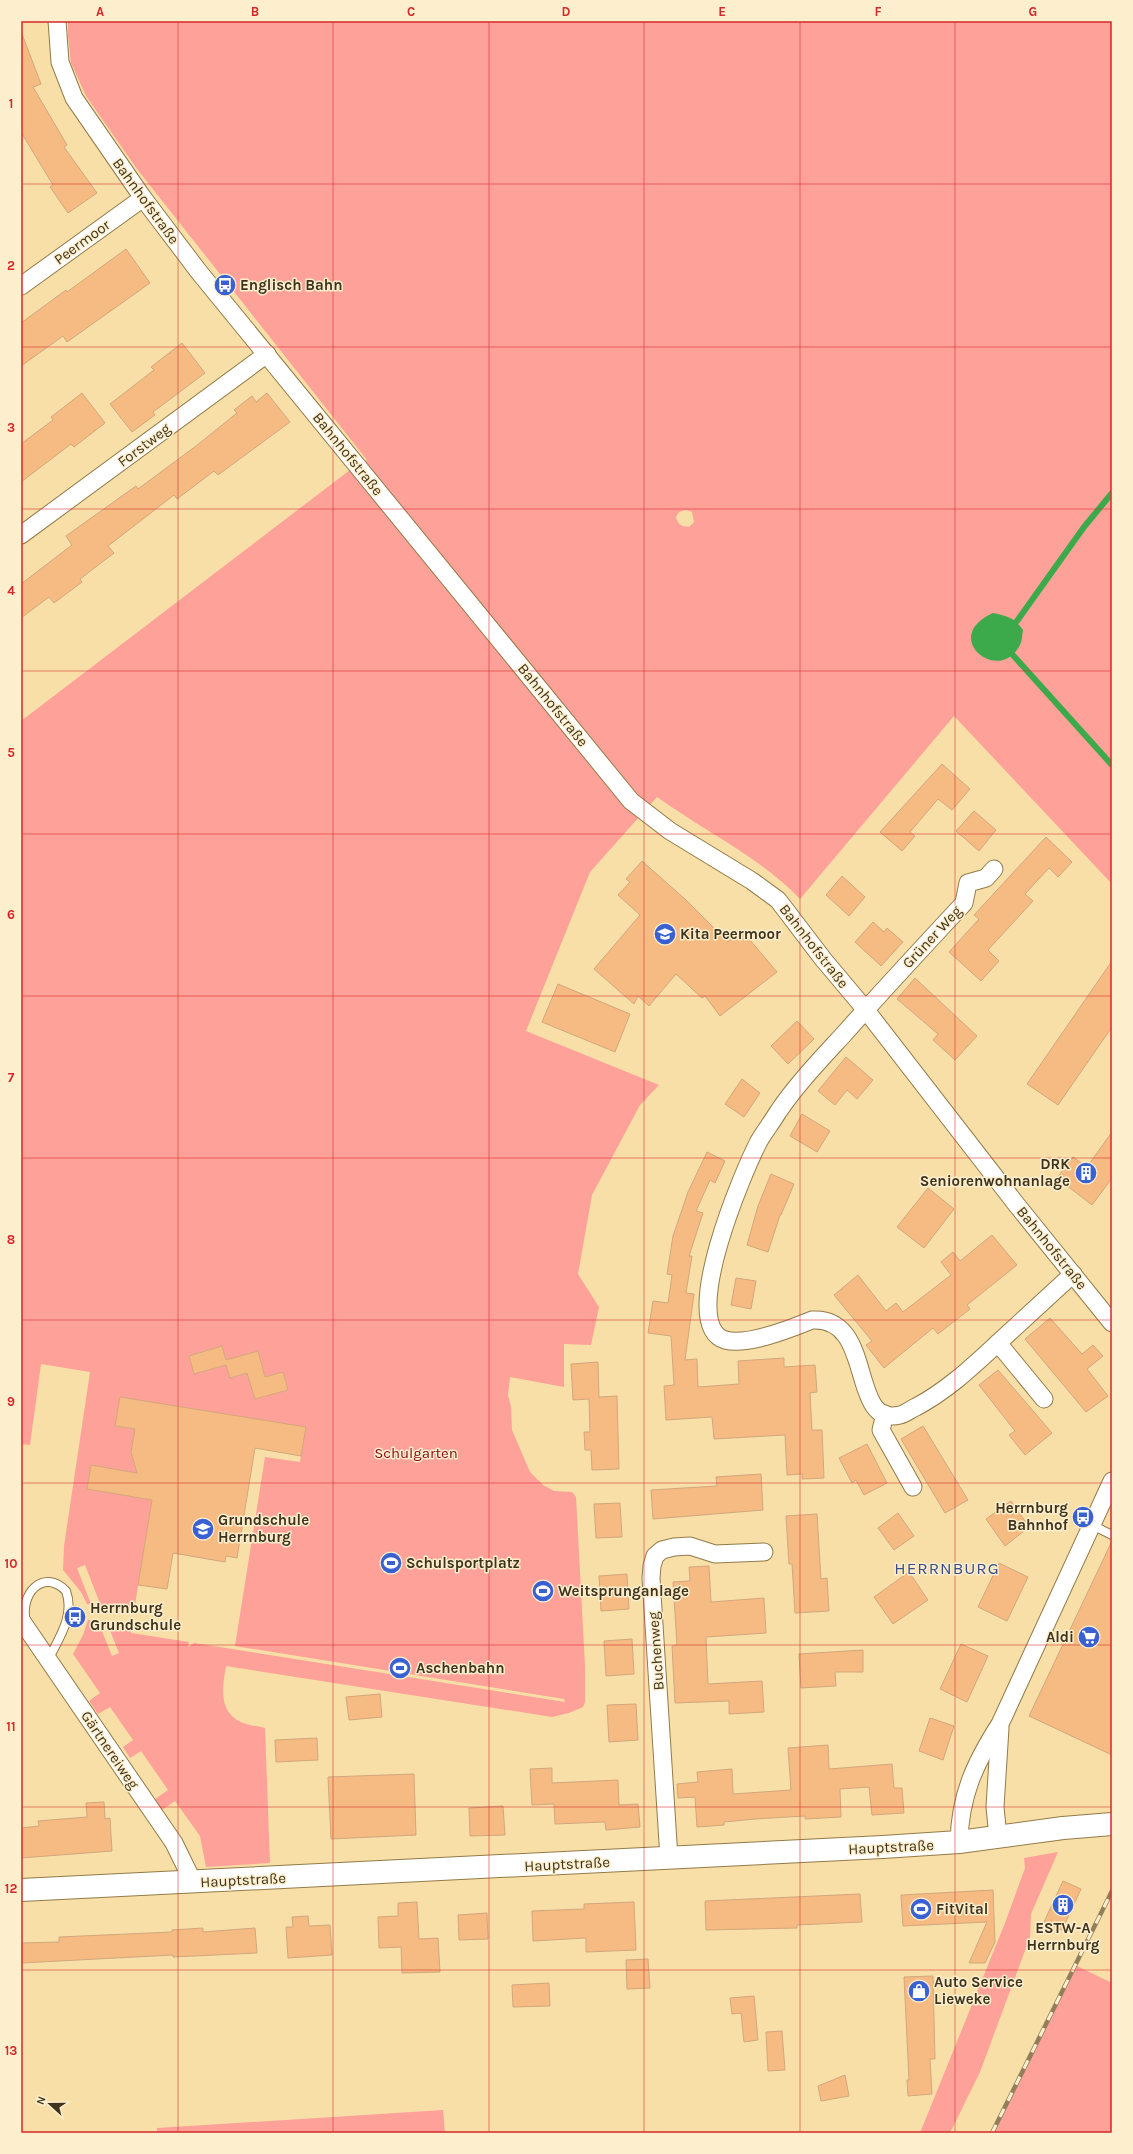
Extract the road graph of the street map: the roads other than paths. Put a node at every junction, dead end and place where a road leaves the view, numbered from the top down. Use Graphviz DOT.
graph roads {
  1 [pos="57,28"];
  2 [pos="143,198"];
  3 [pos="21,286"];
  4 [pos="267,354"];
  5 [pos="21,535"];
  6 [pos="994,869"];
  7 [pos="865,1009"];
  8 [pos="1073,1274"];
  9 [pos="1112,1322"];
  10 [pos="998,1343"];
  11 [pos="1044,1399"];
  12 [pos="885,1414"];
  13 [pos="1112,1482"];
  14 [pos="913,1486"];
  15 [pos="1092,1525"];
  16 [pos="1112,1535"];
  17 [pos="764,1552"];
  18 [pos="25,1626"];
  19 [pos="48,1660"];
  20 [pos="1000,1724"];
  21 [pos="1112,1824"];
  22 [pos="998,1837"];
  23 [pos="959,1842"];
  24 [pos="669,1858"];
  25 [pos="193,1882"];
  26 [pos="21,1890"];
  1 -- 2 [label="street, Bahnhofstraße"];
  2 -- 3 [label="street, Peermoor"];
  2 -- 4 [label="street, Bahnhofstraße"];
  4 -- 5 [label="street, Forstweg"];
  4 -- 7 [label="street, Bahnhofstraße"];
  6 -- 7 [label="street, Grüner Weg"];
  7 -- 8 [label="street, Bahnhofstraße"];
  7 -- 12 [label="street"];
  8 -- 9 [label="street, Bahnhofstraße"];
  8 -- 10 [label="street"];
  10 -- 11 [label="street"];
  10 -- 12 [label="street"];
  12 -- 14 [label="street"];
  13 -- 15 [label="street"];
  15 -- 16 [label="lane"];
  15 -- 20 [label="street"];
  17 -- 24 [label="street, Buchenweg"];
  18 -- 19 [label="street, Gärtnereiweg"];
  18 -- 19 [label="lane"];
  19 -- 25 [label="street, Gärtnereiweg"];
  20 -- 22 [label="street"];
  20 -- 23 [label="street"];
  21 -- 22 [label="main road, Hauptstraße"];
  22 -- 23 [label="main road, Hauptstraße"];
  23 -- 24 [label="main road, Hauptstraße"];
  24 -- 25 [label="main road, Hauptstraße"];
  25 -- 26 [label="main road, Hauptstraße"];
}
